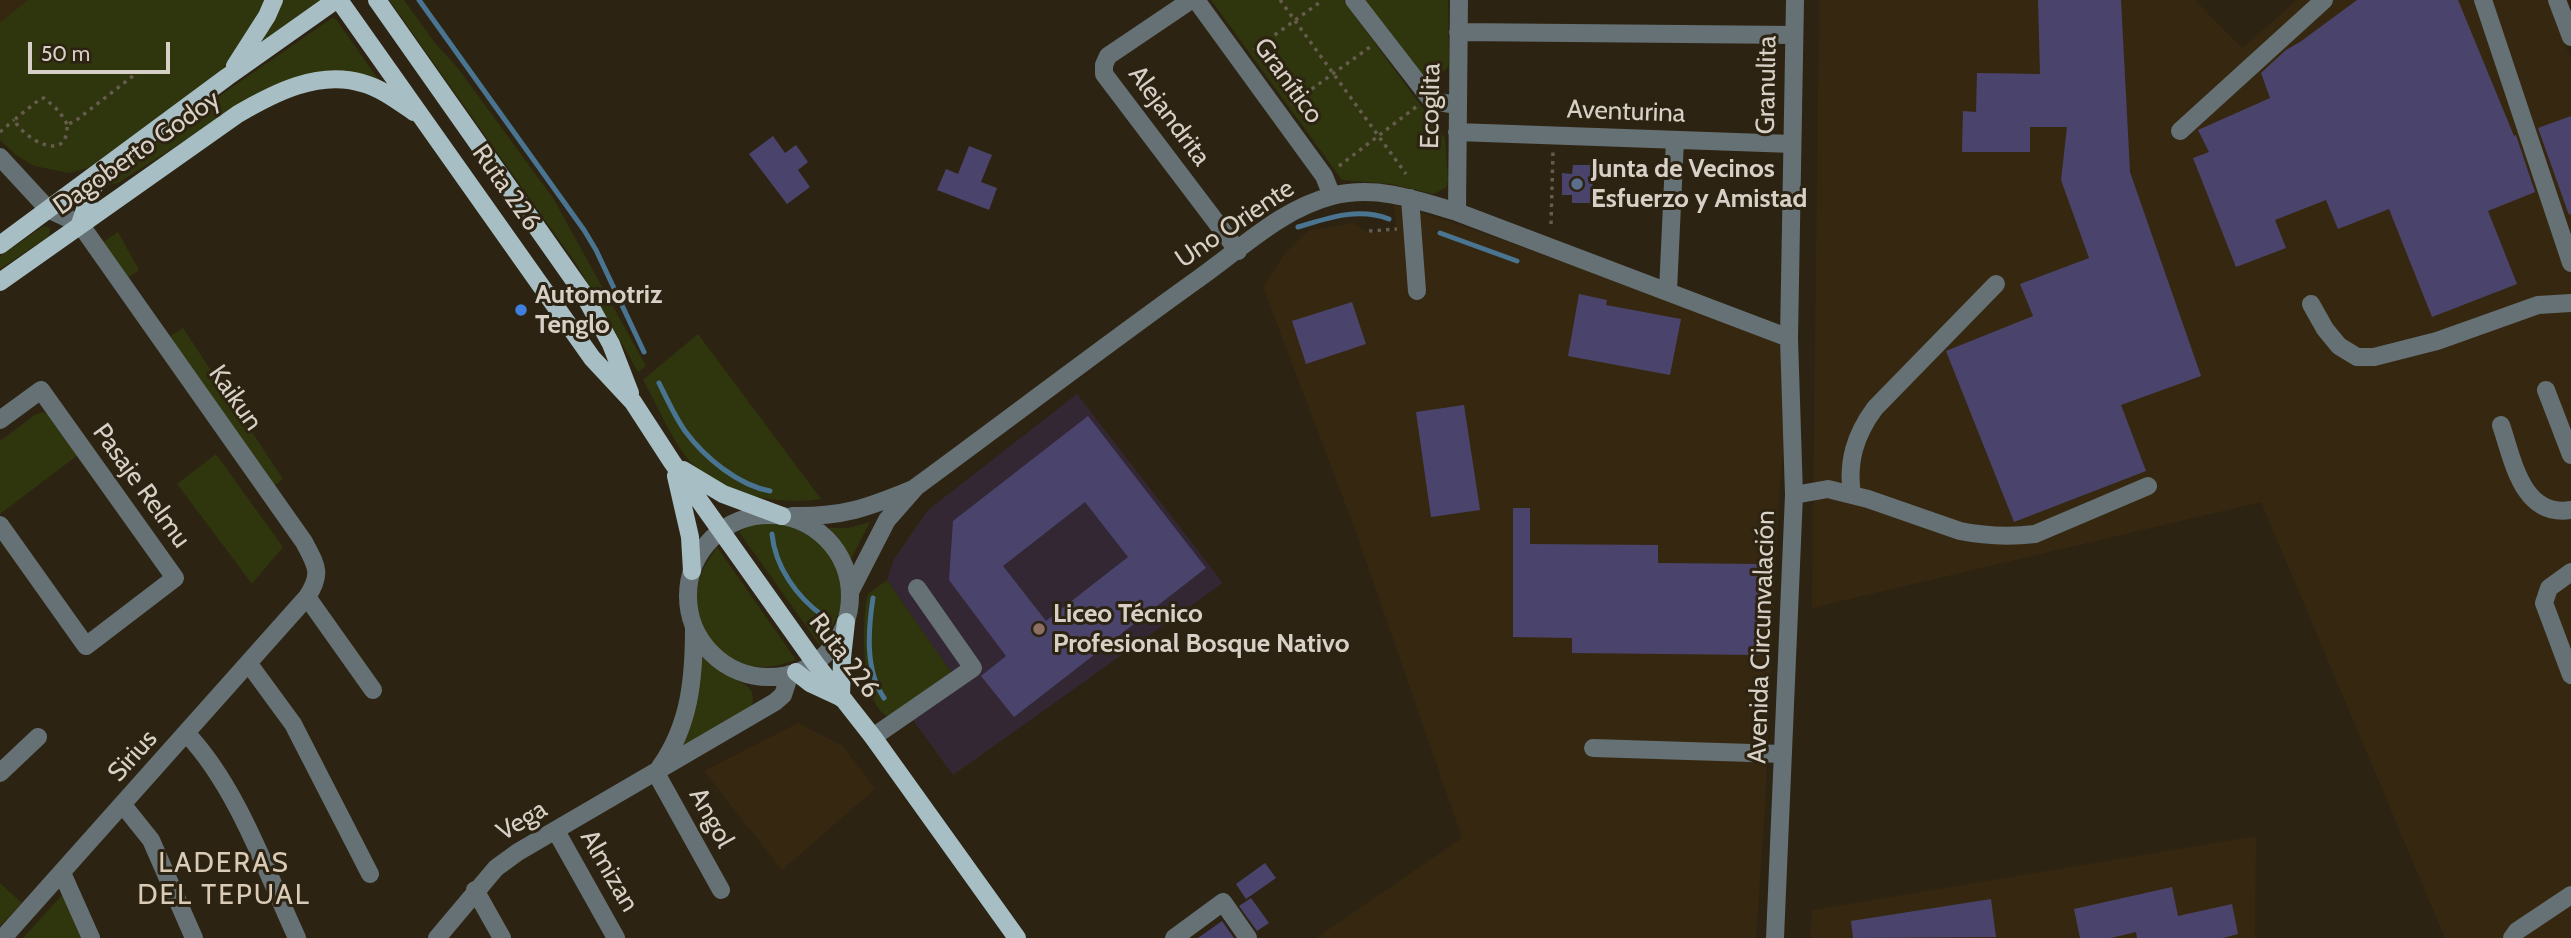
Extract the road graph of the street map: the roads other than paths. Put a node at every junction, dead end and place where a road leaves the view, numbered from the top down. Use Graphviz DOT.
graph roads {
  1 [pos="274,0"];
  2 [pos="338,0"];
  3 [pos="377,0"];
  4 [pos="1194,0"];
  5 [pos="1353,0"];
  6 [pos="1459,0"];
  7 [pos="1795,0"];
  8 [pos="2324,0"];
  9 [pos="2483,0"];
  10 [pos="2557,0"];
  11 [pos="1458,32"];
  12 [pos="1794,35"];
  13 [pos="2571,37"];
  14 [pos="227,77"];
  15 [pos="1457,106"];
  16 [pos="426,120"];
  17 [pos="2180,131"];
  18 [pos="1457,132"];
  19 [pos="1675,140"];
  20 [pos="1792,144"];
  21 [pos="0,157"];
  22 [pos="105,166"];
  23 [pos="1332,196"];
  24 [pos="1410,198"];
  25 [pos="48,209"];
  26 [pos="1457,212"];
  27 [pos="80,224"];
  28 [pos="0,245"];
  29 [pos="1238,251"];
  30 [pos="2571,263"];
  31 [pos="0,282"];
  32 [pos="1996,284"];
  33 [pos="1417,291"];
  34 [pos="1668,291"];
  35 [pos="2571,303"];
  36 [pos="2311,304"];
  37 [pos="1789,338"];
  38 [pos="2546,390"];
  39 [pos="633,402"];
  40 [pos="0,420"];
  41 [pos="2501,425"];
  42 [pos="2571,455"];
  43 [pos="672,462"];
  44 [pos="2148,486"];
  45 [pos="916,487"];
  46 [pos="1794,495"];
  47 [pos="1852,495"];
  48 [pos="2571,510"];
  49 [pos="782,516"];
  50 [pos="0,525"];
  51 [pos="721,531"];
  52 [pos="692,572"];
  53 [pos="2571,572"];
  54 [pos="917,589"];
  55 [pos="850,592"];
  56 [pos="303,601"];
  57 [pos="846,622"];
  58 [pos="694,626"];
  59 [pos="815,663"];
  60 [pos="249,664"];
  61 [pos="793,673"];
  62 [pos="2571,675"];
  63 [pos="373,690"];
  64 [pos="841,698"];
  65 [pos="187,734"];
  66 [pos="38,737"];
  67 [pos="873,737"];
  68 [pos="1593,747"];
  69 [pos="1783,754"];
  70 [pos="0,773"];
  71 [pos="656,773"];
  72 [pos="123,805"];
  73 [pos="556,831"];
  74 [pos="62,873"];
  75 [pos="370,874"];
  76 [pos="721,890"];
  77 [pos="475,891"];
  78 [pos="2571,895"];
  79 [pos="3,938"];
  80 [pos="91,938"];
  81 [pos="194,938"];
  82 [pos="297,938"];
  83 [pos="437,938"];
  84 [pos="502,938"];
  85 [pos="617,938"];
  86 [pos="1017,938"];
  87 [pos="1174,938"];
  88 [pos="1248,938"];
  89 [pos="1775,938"];
  90 [pos="2512,938"];
  1 -- 14 [label="main road"];
  2 -- 14 [label="main road, Dagoberto Godoy"];
  2 -- 16 [label="main road, Ruta 226"];
  3 -- 39 [label="main road, Ruta 226"];
  4 -- 23 [label="street, Granítico"];
  4 -- 29 [label="street, Alejandrita"];
  5 -- 15 [label="street"];
  6 -- 11 [label="street, Ecoglita"];
  7 -- 12 [label="street, Granulita"];
  8 -- 17 [label="street"];
  9 -- 30 [label="street"];
  10 -- 13 [label="street"];
  11 -- 12 [label="street"];
  11 -- 15 [label="street, Ecoglita"];
  12 -- 20 [label="street, Granulita"];
  14 -- 22 [label="main road, Dagoberto Godoy"];
  15 -- 18 [label="street, Ecoglita"];
  16 -- 27 [label="main road, Dagoberto Godoy"];
  16 -- 39 [label="main road, Ruta 226"];
  18 -- 19 [label="street, Aventurina"];
  18 -- 26 [label="street, Ecoglita"];
  19 -- 20 [label="street, Aventurina"];
  19 -- 34 [label="street"];
  20 -- 37 [label="street, Granulita"];
  21 -- 25 [label="street"];
  22 -- 25 [label="main road, Dagoberto Godoy"];
  22 -- 27 [label="main road"];
  23 -- 24 [label="street, Uno Oriente"];
  23 -- 29 [label="street, Uno Oriente"];
  24 -- 26 [label="street, Uno Oriente"];
  24 -- 33 [label="street"];
  25 -- 27 [label="street"];
  25 -- 28 [label="main road, Dagoberto Godoy"];
  26 -- 34 [label="street, Uno Oriente"];
  27 -- 31 [label="main road, Dagoberto Godoy"];
  27 -- 56 [label="street, Kaikun"];
  29 -- 45 [label="street, Uno Oriente"];
  32 -- 47 [label="street"];
  34 -- 37 [label="street, Uno Oriente"];
  35 -- 36 [label="street"];
  37 -- 46 [label="street, Avenida Circunvalación"];
  38 -- 42 [label="street"];
  39 -- 43 [label="main road, Ruta 226"];
  40 -- 50 [label="street, Pasaje Relmu"];
  41 -- 48 [label="street"];
  43 -- 49 [label="main road"];
  43 -- 51 [label="main road, Ruta 226"];
  43 -- 52 [label="main road"];
  44 -- 47 [label="street"];
  45 -- 49 [label="street, Uno Oriente"];
  45 -- 55 [label="street, Uno Oriente"];
  46 -- 47 [label="street"];
  46 -- 69 [label="street, Avenida Circunvalación"];
  49 -- 51 [label="street, Uno Oriente"];
  49 -- 55 [label="street"];
  51 -- 52 [label="street"];
  51 -- 59 [label="main road, Ruta 226"];
  52 -- 58 [label="street"];
  53 -- 62 [label="street"];
  54 -- 67 [label="street"];
  55 -- 57 [label="street"];
  56 -- 60 [label="street, Sirius"];
  56 -- 63 [label="street"];
  57 -- 59 [label="street"];
  57 -- 64 [label="main road"];
  58 -- 61 [label="street"];
  58 -- 71 [label="street, Vega"];
  59 -- 61 [label="street"];
  59 -- 64 [label="main road, Ruta 226"];
  60 -- 65 [label="street, Sirius"];
  60 -- 75 [label="street"];
  61 -- 64 [label="main road"];
  61 -- 71 [label="street, Vega"];
  64 -- 67 [label="main road, Ruta 226"];
  65 -- 72 [label="street, Sirius"];
  65 -- 82 [label="street"];
  66 -- 70 [label="street"];
  67 -- 86 [label="main road, Ruta 226"];
  68 -- 69 [label="street"];
  69 -- 89 [label="street, Avenida Circunvalación"];
  71 -- 73 [label="street, Vega"];
  71 -- 76 [label="street, Angol"];
  72 -- 74 [label="street, Sirius"];
  72 -- 81 [label="street"];
  73 -- 77 [label="street, Vega"];
  73 -- 85 [label="street, Almizan"];
  74 -- 79 [label="street, Sirius"];
  74 -- 80 [label="street"];
  77 -- 83 [label="street, Vega"];
  77 -- 84 [label="street"];
  78 -- 90 [label="street"];
  87 -- 88 [label="street"];
}
